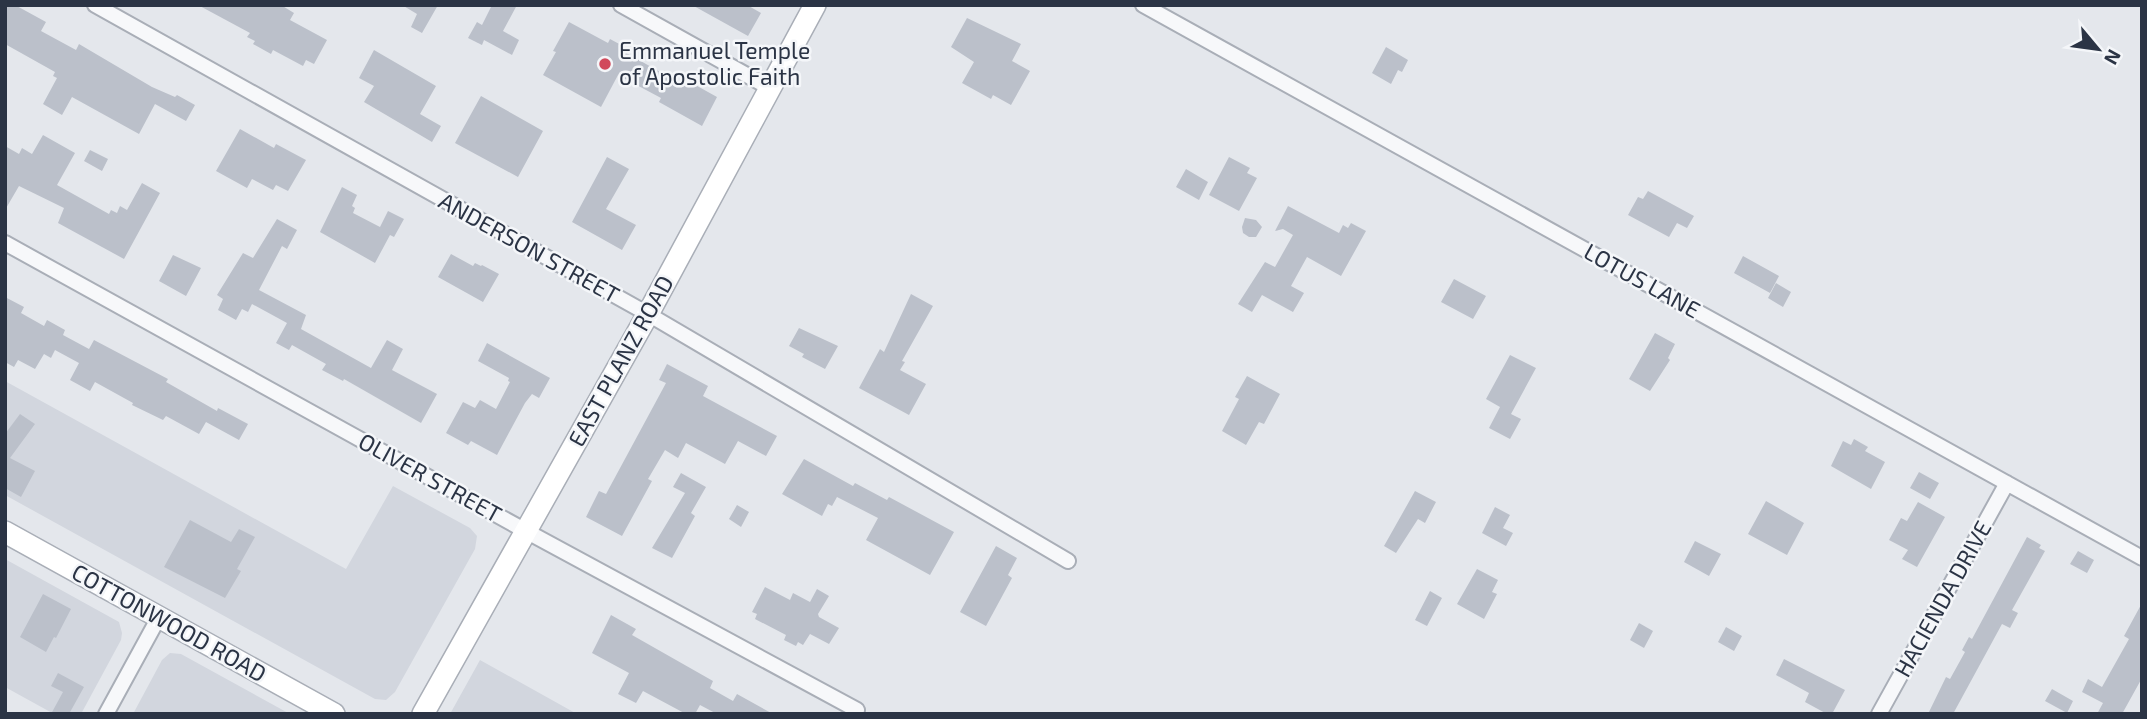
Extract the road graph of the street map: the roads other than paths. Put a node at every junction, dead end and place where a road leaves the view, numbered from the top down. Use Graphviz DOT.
graph roads {
  1 [pos="95,5"];
  2 [pos="621,5"];
  3 [pos="815,5"];
  4 [pos="1143,5"];
  5 [pos="769,88"];
  6 [pos="5,243"];
  7 [pos="648,314"];
  8 [pos="2007,483"];
  9 [pos="524,530"];
  10 [pos="5,532"];
  11 [pos="2142,558"];
  12 [pos="1068,561"];
  13 [pos="159,617"];
  14 [pos="857,710"];
  15 [pos="106,714"];
  16 [pos="334,714"];
  17 [pos="423,714"];
  18 [pos="1880,714"];
  1 -- 7 [label="street, ANDERSON STREET"];
  2 -- 5 [label="street"];
  3 -- 5 [label="street, EAST PLANZ ROAD"];
  4 -- 8 [label="street, LOTUS LANE"];
  5 -- 7 [label="street, EAST PLANZ ROAD"];
  6 -- 9 [label="street, OLIVER STREET"];
  7 -- 9 [label="street, EAST PLANZ ROAD"];
  7 -- 12 [label="street, ANDERSON STREET"];
  8 -- 11 [label="street, LOTUS LANE"];
  8 -- 18 [label="street, HACIENDA DRIVE"];
  9 -- 14 [label="street, OLIVER STREET"];
  9 -- 17 [label="street, EAST PLANZ ROAD"];
  10 -- 13 [label="street, COTTONWOOD ROAD"];
  13 -- 15 [label="street"];
  13 -- 16 [label="street, COTTONWOOD ROAD"];
}
